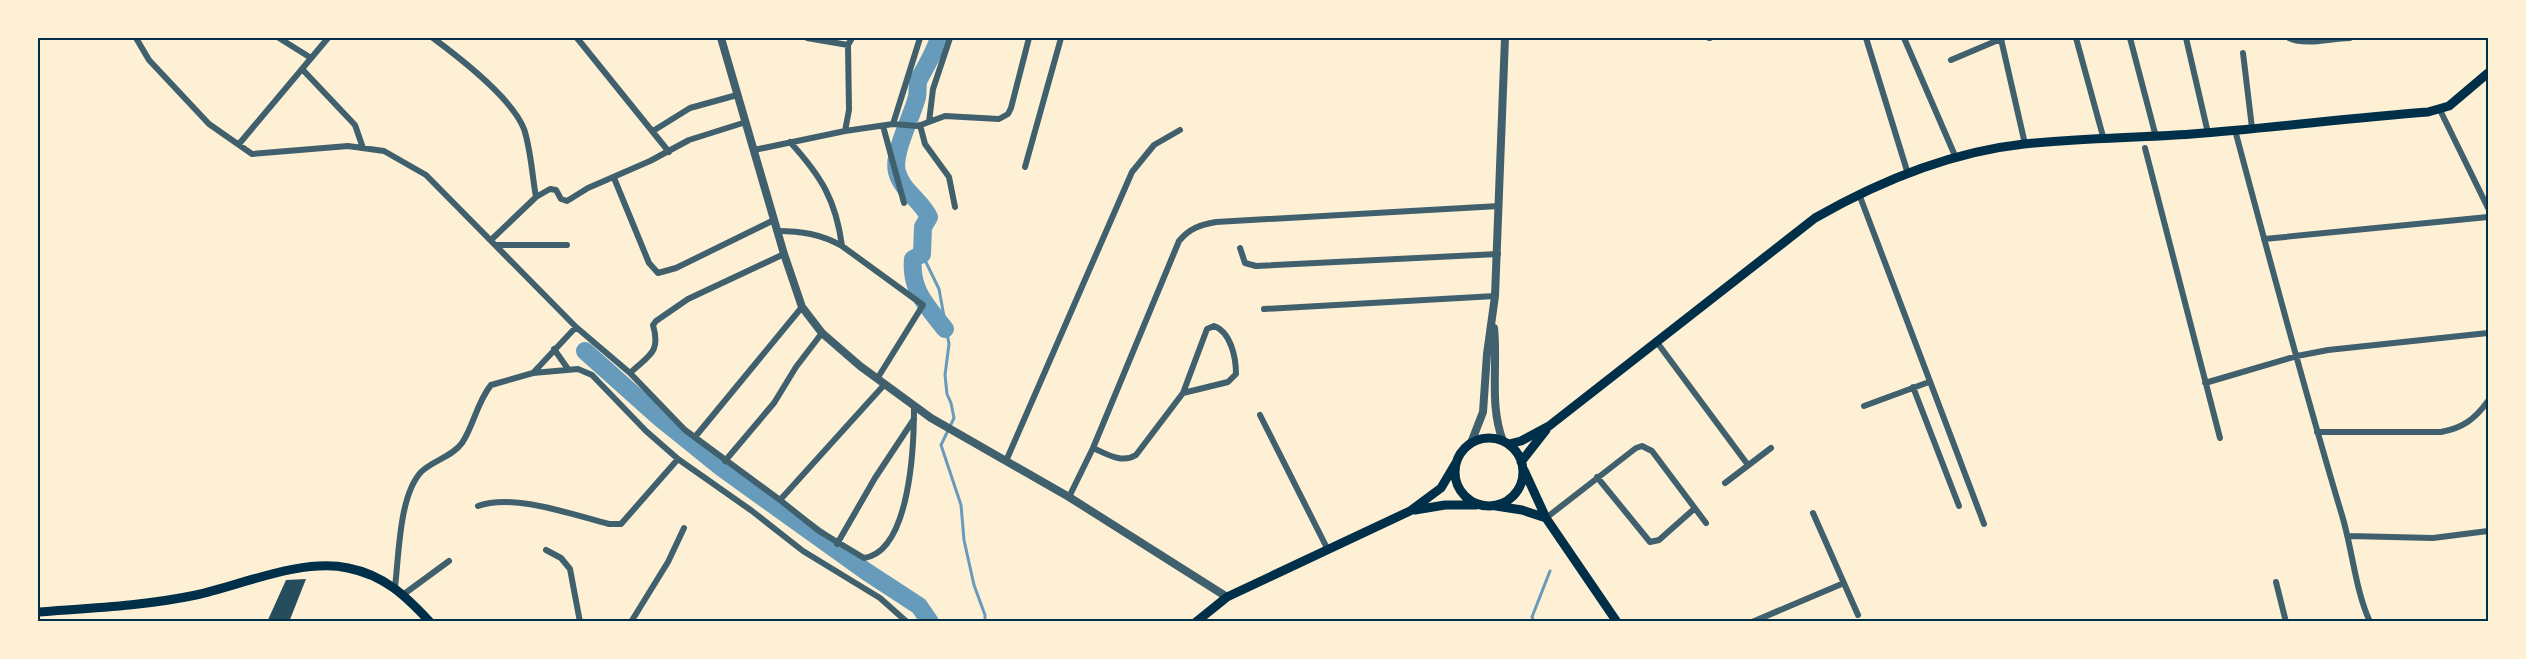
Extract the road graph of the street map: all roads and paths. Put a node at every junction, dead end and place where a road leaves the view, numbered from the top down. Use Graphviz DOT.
graph roads {
  1 [pos="135,38"];
  2 [pos="279,38"];
  3 [pos="328,38"];
  4 [pos="433,38"];
  5 [pos="577,38"];
  6 [pos="721,38"];
  7 [pos="807,38"];
  8 [pos="852,38"];
  9 [pos="920,38"];
  10 [pos="950,38"];
  11 [pos="1029,38"];
  12 [pos="1061,38"];
  13 [pos="1505,38"];
  14 [pos="1866,38"];
  15 [pos="1904,38"];
  16 [pos="2002,38"];
  17 [pos="2076,38"];
  18 [pos="2130,38"];
  19 [pos="2186,38"];
  20 [pos="2289,38"];
  21 [pos="2341,38"];
  22 [pos="2350,38"];
  23 [pos="848,45"];
  24 [pos="2243,53"];
  25 [pos="311,58"];
  26 [pos="1951,60"];
  27 [pos="302,69"];
  28 [pos="2488,73"];
  29 [pos="737,95"];
  30 [pos="2440,110"];
  31 [pos="746,122"];
  32 [pos="929,122"];
  33 [pos="896,125"];
  34 [pos="883,126"];
  35 [pos="919,126"];
  36 [pos="2252,128"];
  37 [pos="654,130"];
  38 [pos="1180,130"];
  39 [pos="2235,130"];
  40 [pos="844,131"];
  41 [pos="2208,133"];
  42 [pos="2156,137"];
  43 [pos="2104,140"];
  44 [pos="790,142"];
  45 [pos="239,144"];
  46 [pos="2025,144"];
  47 [pos="363,148"];
  48 [pos="2145,148"];
  49 [pos="754,150"];
  50 [pos="669,152"];
  51 [pos="1956,158"];
  52 [pos="1024,167"];
  53 [pos="1908,174"];
  54 [pos="614,178"];
  55 [pos="1859,194"];
  56 [pos="536,197"];
  57 [pos="904,203"];
  58 [pos="1499,206"];
  59 [pos="956,207"];
  60 [pos="2488,208"];
  61 [pos="2488,217"];
  62 [pos="774,220"];
  63 [pos="777,231"];
  64 [pos="2264,239"];
  65 [pos="491,240"];
  66 [pos="497,245"];
  67 [pos="567,245"];
  68 [pos="842,246"];
  69 [pos="1240,248"];
  70 [pos="784,254"];
  71 [pos="1498,254"];
  72 [pos="1495,296"];
  73 [pos="802,307"];
  74 [pos="1264,309"];
  75 [pos="1493,315"];
  76 [pos="576,327"];
  77 [pos="822,333"];
  78 [pos="2488,333"];
  79 [pos="1656,340"];
  80 [pos="554,349"];
  81 [pos="2297,356"];
  82 [pos="568,369"];
  83 [pos="533,373"];
  84 [pos="630,373"];
  85 [pos="880,382"];
  86 [pos="1929,382"];
  87 [pos="2205,383"];
  88 [pos="1913,387"];
  89 [pos="1183,393"];
  90 [pos="2488,401"];
  91 [pos="1864,406"];
  92 [pos="914,407"];
  93 [pos="1260,415"];
  94 [pos="914,419"];
  95 [pos="1549,426"];
  96 [pos="2317,432"];
  97 [pos="695,437"];
  98 [pos="2220,438"];
  99 [pos="1471,443"];
  100 [pos="1506,443"];
  101 [pos="1093,448"];
  102 [pos="1771,448"];
  103 [pos="678,459"];
  104 [pos="725,461"];
  105 [pos="1006,461"];
  106 [pos="1457,461"];
  107 [pos="1522,465"];
  108 [pos="1748,465"];
  109 [pos="1597,477"];
  110 [pos="1725,483"];
  111 [pos="1068,497"];
  112 [pos="780,500"];
  113 [pos="1482,505"];
  114 [pos="478,506"];
  115 [pos="1494,506"];
  116 [pos="1959,506"];
  117 [pos="1694,509"];
  118 [pos="1410,511"];
  119 [pos="1813,513"];
  120 [pos="1545,518"];
  121 [pos="1706,523"];
  122 [pos="1984,524"];
  123 [pos="684,528"];
  124 [pos="2488,531"];
  125 [pos="2349,536"];
  126 [pos="837,544"];
  127 [pos="546,549"];
  128 [pos="1328,550"];
  129 [pos="449,561"];
  130 [pos="2276,582"];
  131 [pos="1844,583"];
  132 [pos="395,587"];
  133 [pos="404,594"];
  134 [pos="1227,597"];
  135 [pos="38,612"];
  136 [pos="1858,615"];
  137 [pos="430,621"];
  138 [pos="580,621"];
  139 [pos="631,621"];
  140 [pos="907,621"];
  141 [pos="1196,621"];
  142 [pos="1617,621"];
  143 [pos="1752,621"];
  144 [pos="2286,621"];
  145 [pos="2370,621"];
  1 -- 45 [label="street"];
  2 -- 25 [label="street"];
  3 -- 25 [label="street"];
  4 -- 56 [label="street"];
  5 -- 37 [label="street"];
  6 -- 29 [label="street"];
  7 -- 23 [label="street"];
  8 -- 23 [label="street"];
  9 -- 33 [label="street"];
  10 -- 32 [label="street"];
  11 -- 32 [label="street"];
  12 -- 52 [label="street"];
  13 -- 58 [label="street"];
  14 -- 53 [label="street"];
  15 -- 51 [label="street"];
  16 -- 26 [label="street"];
  16 -- 46 [label="street"];
  17 -- 43 [label="street"];
  18 -- 42 [label="street"];
  19 -- 41 [label="street"];
  20 -- 21 [label="street"];
  21 -- 22 [label="street"];
  23 -- 40 [label="street"];
  24 -- 36 [label="street"];
  25 -- 27 [label="street"];
  27 -- 45 [label="street"];
  27 -- 47 [label="street"];
  28 -- 30 [label="main road"];
  29 -- 31 [label="street"];
  29 -- 37 [label="street"];
  30 -- 36 [label="main road"];
  30 -- 60 [label="street"];
  31 -- 49 [label="street"];
  31 -- 50 [label="street"];
  32 -- 35 [label="street"];
  33 -- 34 [label="street"];
  33 -- 35 [label="street"];
  34 -- 40 [label="street"];
  34 -- 57 [label="street"];
  35 -- 59 [label="street"];
  36 -- 39 [label="main road"];
  37 -- 50 [label="street"];
  38 -- 105 [label="street"];
  39 -- 41 [label="main road"];
  39 -- 64 [label="street"];
  40 -- 44 [label="street"];
  41 -- 42 [label="main road"];
  42 -- 43 [label="main road"];
  43 -- 46 [label="main road"];
  44 -- 49 [label="street"];
  44 -- 68 [label="street"];
  45 -- 47 [label="street"];
  46 -- 51 [label="main road"];
  47 -- 65 [label="street"];
  48 -- 87 [label="street"];
  49 -- 62 [label="street"];
  50 -- 54 [label="street"];
  51 -- 53 [label="main road"];
  53 -- 55 [label="main road"];
  54 -- 56 [label="street"];
  54 -- 62 [label="street"];
  55 -- 79 [label="main road"];
  55 -- 86 [label="street"];
  56 -- 65 [label="street"];
  58 -- 71 [label="street"];
  58 -- 101 [label="street"];
  61 -- 64 [label="street"];
  62 -- 63 [label="street"];
  63 -- 68 [label="street"];
  63 -- 70 [label="street"];
  64 -- 81 [label="street"];
  65 -- 66 [label="street"];
  66 -- 67 [label="street"];
  66 -- 76 [label="street"];
  68 -- 85 [label="street"];
  69 -- 71 [label="street"];
  70 -- 73 [label="street"];
  70 -- 84 [label="street"];
  71 -- 72 [label="street"];
  72 -- 74 [label="street"];
  72 -- 75 [label="street"];
  73 -- 77 [label="street"];
  73 -- 97 [label="street"];
  75 -- 99 [label="street"];
  75 -- 100 [label="street"];
  76 -- 80 [label="street"];
  76 -- 84 [label="street"];
  77 -- 85 [label="street"];
  77 -- 104 [label="street"];
  78 -- 81 [label="street"];
  79 -- 95 [label="main road"];
  79 -- 108 [label="street"];
  80 -- 82 [label="street"];
  80 -- 83 [label="street"];
  81 -- 87 [label="street"];
  81 -- 96 [label="street"];
  82 -- 83 [label="street"];
  82 -- 103 [label="street"];
  83 -- 132 [label="street"];
  84 -- 97 [label="street"];
  85 -- 92 [label="street"];
  85 -- 112 [label="street"];
  86 -- 88 [label="street"];
  86 -- 122 [label="street"];
  87 -- 98 [label="street"];
  88 -- 91 [label="street"];
  88 -- 116 [label="street"];
  89 -- 89 [label="street"];
  89 -- 101 [label="street"];
  90 -- 96 [label="street"];
  92 -- 94 [label="street"];
  92 -- 105 [label="street"];
  93 -- 128 [label="street"];
  94 -- 126 [label="street"];
  94 -- 126 [label="street"];
  95 -- 100 [label="main road"];
  95 -- 107 [label="main road"];
  96 -- 125 [label="street"];
  97 -- 104 [label="street"];
  99 -- 100 [label="main road"];
  99 -- 106 [label="main road"];
  100 -- 107 [label="main road"];
  101 -- 111 [label="street"];
  102 -- 108 [label="street"];
  103 -- 114 [label="street"];
  103 -- 140 [label="street"];
  104 -- 112 [label="street"];
  105 -- 111 [label="street"];
  106 -- 113 [label="main road"];
  106 -- 118 [label="main road"];
  107 -- 115 [label="main road"];
  107 -- 120 [label="main road"];
  108 -- 110 [label="street"];
  109 -- 117 [label="street"];
  109 -- 117 [label="street"];
  109 -- 120 [label="street"];
  111 -- 134 [label="street"];
  112 -- 126 [label="street"];
  113 -- 115 [label="main road"];
  113 -- 118 [label="main road"];
  115 -- 120 [label="main road"];
  117 -- 121 [label="street"];
  118 -- 128 [label="main road"];
  119 -- 131 [label="street"];
  120 -- 142 [label="main road"];
  123 -- 139 [label="street"];
  124 -- 125 [label="street"];
  125 -- 145 [label="street"];
  127 -- 138 [label="street"];
  128 -- 134 [label="main road"];
  129 -- 133 [label="street"];
  130 -- 144 [label="street"];
  131 -- 136 [label="street"];
  131 -- 143 [label="street"];
  132 -- 133 [label="main road"];
  132 -- 135 [label="main road"];
  133 -- 137 [label="main road"];
  134 -- 141 [label="main road"];
}
